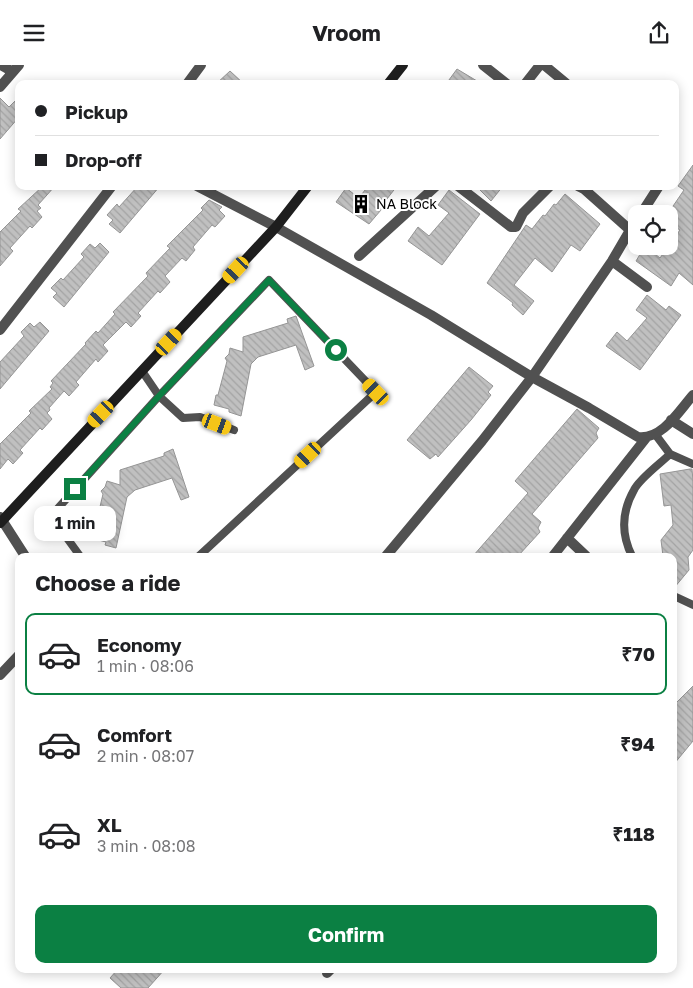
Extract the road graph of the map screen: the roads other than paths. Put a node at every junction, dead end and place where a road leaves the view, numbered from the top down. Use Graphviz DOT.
graph roads {
  1 [pos="1,65"];
  2 [pos="201,65"];
  3 [pos="403,65"];
  4 [pos="483,65"];
  5 [pos="540,65"];
  6 [pos="544,65"];
  7 [pos="16,69"];
  8 [pos="190,80"];
  9 [pos="391,80"];
  10 [pos="502,80"];
  11 [pos="528,80"];
  12 [pos="562,80"];
  13 [pos="0,87"];
  14 [pos="109,190"];
  15 [pos="205,190"];
  16 [pos="305,190"];
  17 [pos="432,190"];
  18 [pos="463,190"];
  19 [pos="546,190"];
  20 [pos="585,190"];
  21 [pos="656,190"];
  22 [pos="646,205"];
  23 [pos="276,227"];
  24 [pos="628,228"];
  25 [pos="628,233"];
  26 [pos="359,256"];
  27 [pos="612,261"];
  28 [pos="647,287"];
  29 [pos="0,331"];
  30 [pos="142,371"];
  31 [pos="532,377"];
  32 [pos="693,395"];
  33 [pos="159,396"];
  34 [pos="671,420"];
  35 [pos="234,430"];
  36 [pos="693,434"];
  37 [pos="651,436"];
  38 [pos="670,454"];
  39 [pos="693,464"];
  40 [pos="1,520"];
  41 [pos="567,538"];
  42 [pos="22,553"];
  43 [pos="78,553"];
  44 [pos="201,553"];
  45 [pos="389,553"];
  46 [pos="555,553"];
  47 [pos="583,553"];
  48 [pos="631,553"];
  49 [pos="677,597"];
  50 [pos="693,605"];
  51 [pos="15,659"];
  52 [pos="0,675"];
  1 -- 7 [label="street"];
  2 -- 8 [label="street"];
  3 -- 9 [label="street"];
  4 -- 10 [label="street"];
  5 -- 11 [label="street"];
  6 -- 12 [label="street"];
  7 -- 13 [label="street"];
  14 -- 29 [label="street"];
  15 -- 23 [label="street"];
  16 -- 23 [label="street"];
  17 -- 26 [label="street"];
  18 -- 19 [label="street"];
  20 -- 24 [label="street"];
  21 -- 22 [label="street"];
  23 -- 30 [label="street"];
  23 -- 31 [label="street"];
  25 -- 27 [label="street"];
  27 -- 28 [label="street"];
  27 -- 31 [label="street"];
  30 -- 33 [label="lane"];
  30 -- 40 [label="street"];
  31 -- 37 [label="street"];
  31 -- 45 [label="street"];
  32 -- 34 [label="street"];
  33 -- 35 [label="lane"];
  33 -- 43 [label="lane"];
  33 -- 44 [label="lane"];
  34 -- 36 [label="street"];
  34 -- 37 [label="street"];
  37 -- 38 [label="lane"];
  37 -- 41 [label="street"];
  38 -- 39 [label="lane"];
  38 -- 48 [label="lane"];
  40 -- 42 [label="street"];
  41 -- 46 [label="street"];
  41 -- 47 [label="street"];
  49 -- 50 [label="lane"];
  51 -- 52 [label="street"];
}
